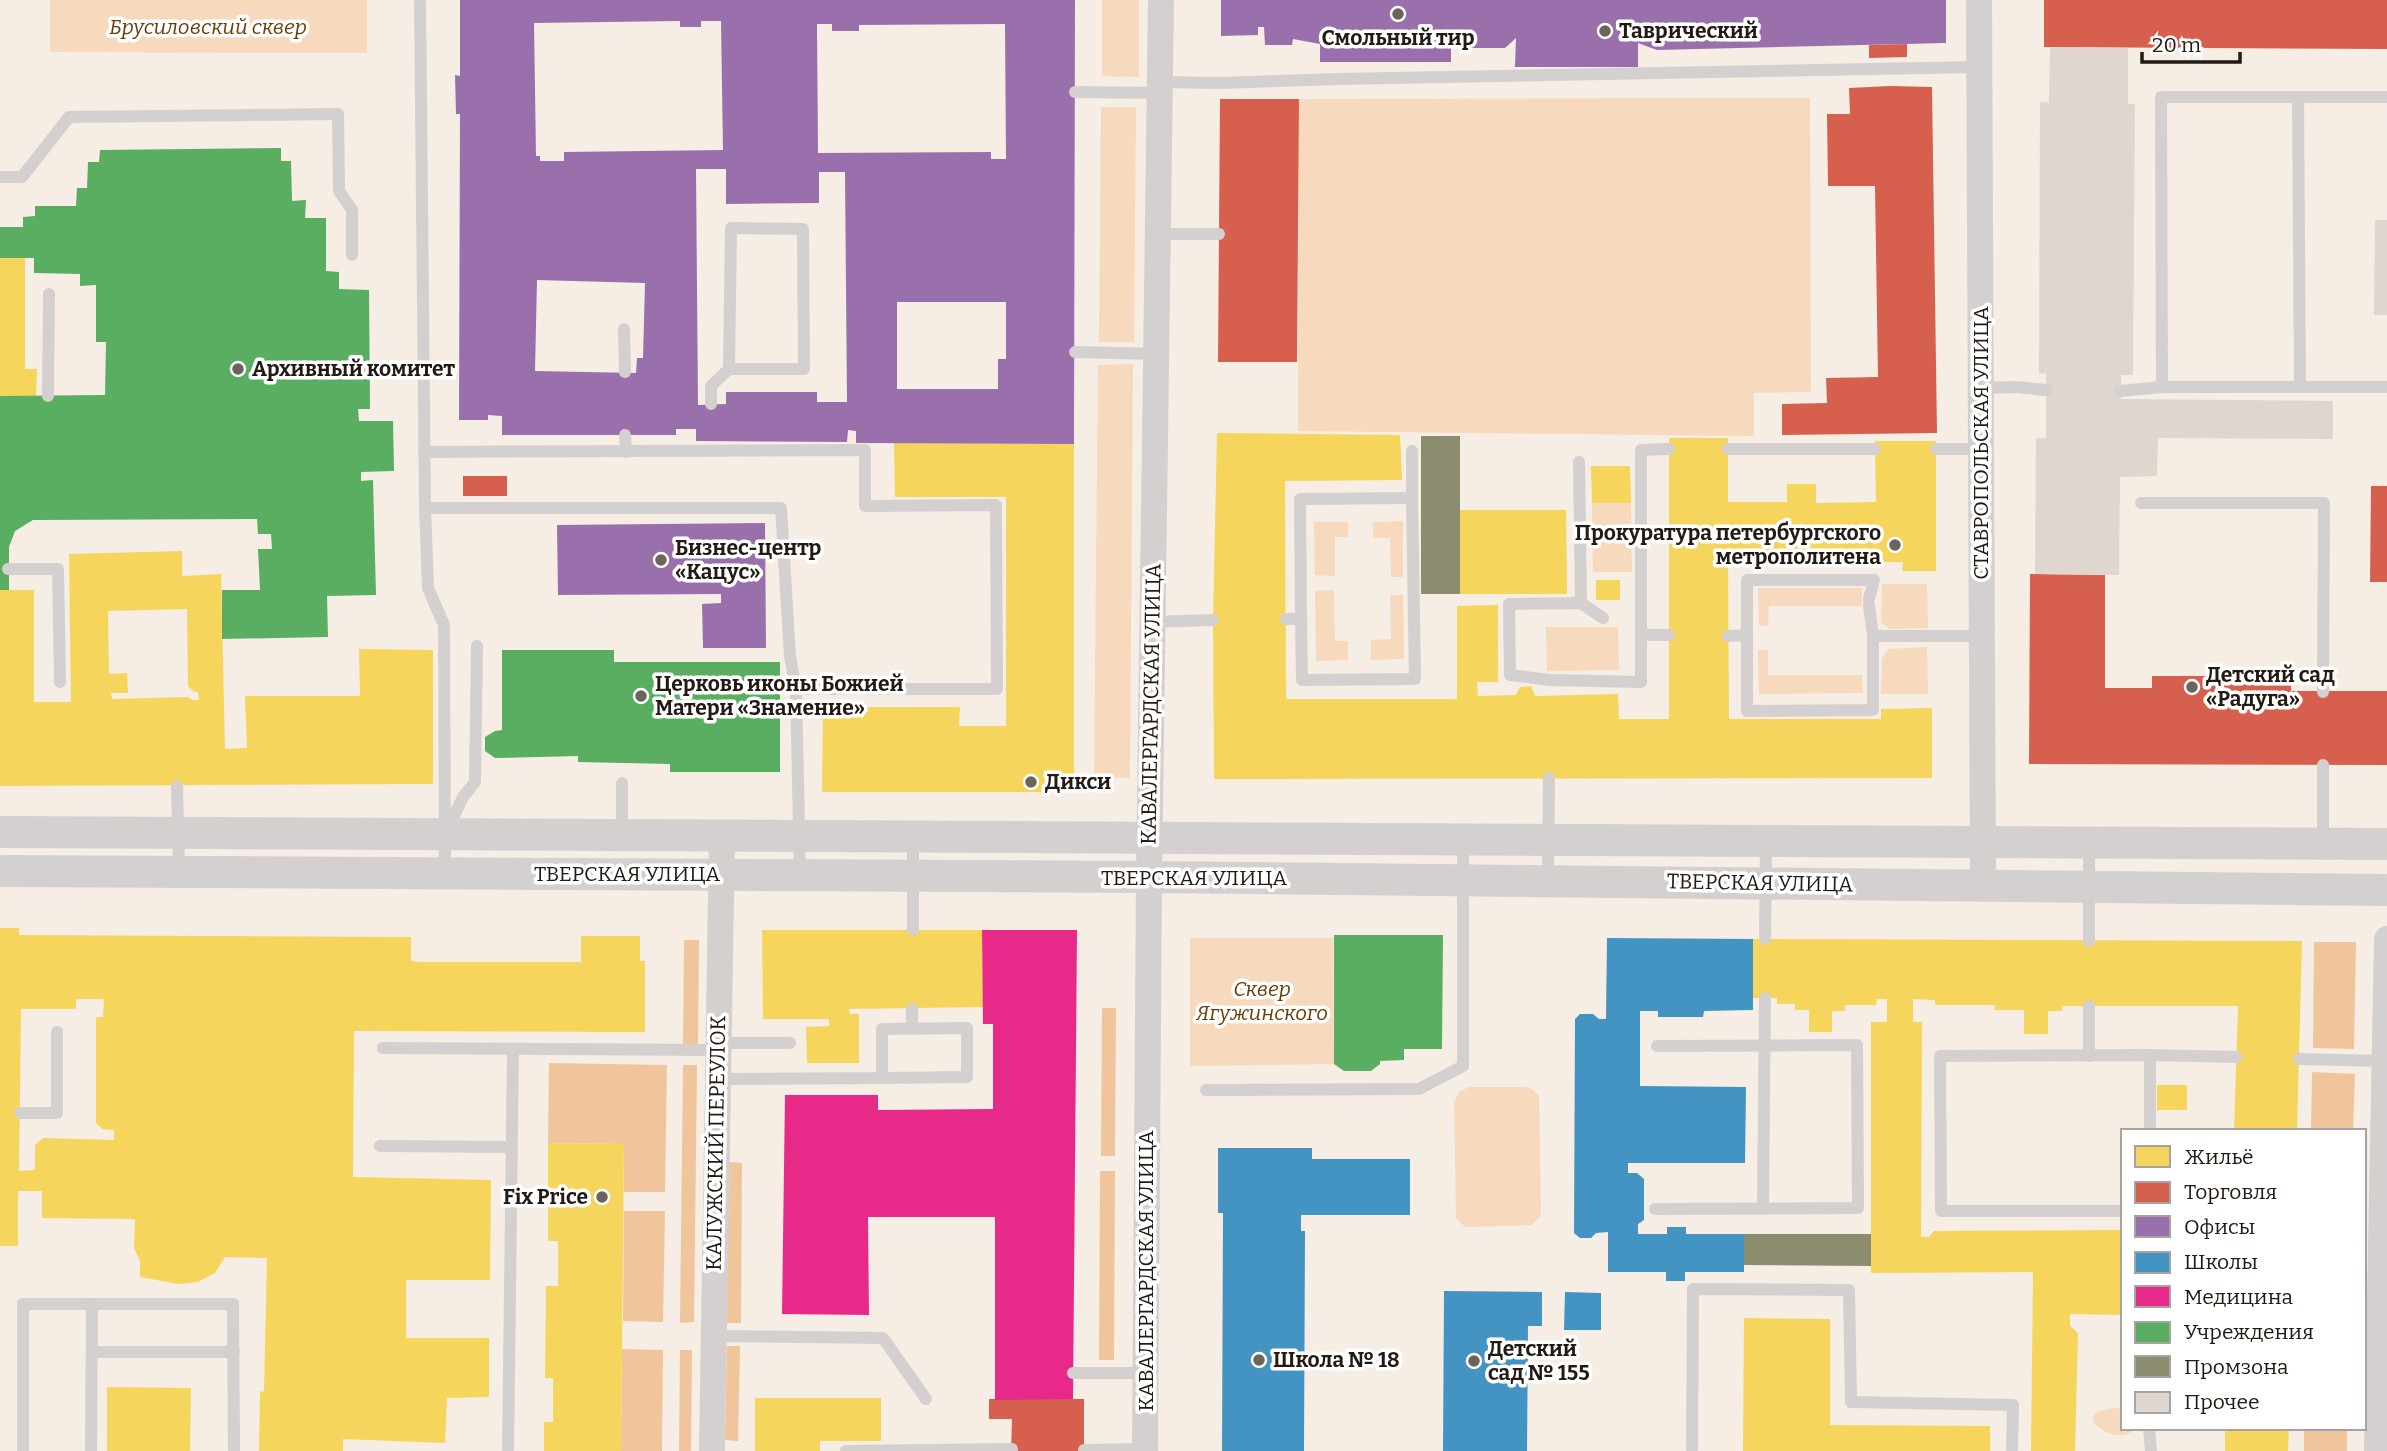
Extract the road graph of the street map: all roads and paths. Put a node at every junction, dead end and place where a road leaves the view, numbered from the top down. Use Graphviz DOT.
graph roads {
  1 [pos="420,0"];
  2 [pos="1161,0"];
  3 [pos="1979,0"];
  4 [pos="1979,67"];
  5 [pos="1160,88"];
  6 [pos="1075,92"];
  7 [pos="2298,97"];
  8 [pos="2387,97"];
  9 [pos="0,177"];
  10 [pos="1158,233"];
  11 [pos="1219,234"];
  12 [pos="352,255"];
  13 [pos="48,294"];
  14 [pos="624,329"];
  15 [pos="1075,352"];
  16 [pos="1156,354"];
  17 [pos="729,369"];
  18 [pos="625,372"];
  19 [pos="2300,386"];
  20 [pos="2162,387"];
  21 [pos="2387,387"];
  22 [pos="1981,388"];
  23 [pos="2046,390"];
  24 [pos="2120,391"];
  25 [pos="48,396"];
  26 [pos="711,404"];
  27 [pos="625,435"];
  28 [pos="1669,449"];
  29 [pos="1728,449"];
  30 [pos="1875,449"];
  31 [pos="1936,449"];
  32 [pos="1981,449"];
  33 [pos="1412,451"];
  34 [pos="424,452"];
  35 [pos="626,452"];
  36 [pos="1579,461"];
  37 [pos="1412,498"];
  38 [pos="2141,503"];
  39 [pos="425,508"];
  40 [pos="8,569"];
  41 [pos="1581,603"];
  42 [pos="1603,618"];
  43 [pos="1301,619"];
  44 [pos="1213,620"];
  45 [pos="1286,620"];
  46 [pos="1153,622"];
  47 [pos="1642,635"];
  48 [pos="1669,635"];
  49 [pos="1747,635"];
  50 [pos="1728,636"];
  51 [pos="1873,636"];
  52 [pos="1982,636"];
  53 [pos="477,646"];
  54 [pos="1549,680"];
  55 [pos="60,682"];
  56 [pos="796,689"];
  57 [pos="2323,692"];
  58 [pos="1549,695"];
  59 [pos="2323,765"];
  60 [pos="1549,778"];
  61 [pos="622,783"];
  62 [pos="177,786"];
  63 [pos="0,832"];
  64 [pos="179,833"];
  65 [pos="446,834"];
  66 [pos="622,835"];
  67 [pos="722,836"];
  68 [pos="800,836"];
  69 [pos="913,837"];
  70 [pos="1149,838"];
  71 [pos="1463,840"];
  72 [pos="1548,840"];
  73 [pos="1766,841"];
  74 [pos="1983,842"];
  75 [pos="2089,843"];
  76 [pos="2322,844"];
  77 [pos="2387,844"];
  78 [pos="326,853"];
  79 [pos="0,871"];
  80 [pos="180,872"];
  81 [pos="445,873"];
  82 [pos="721,875"];
  83 [pos="800,875"];
  84 [pos="913,876"];
  85 [pos="1149,877"];
  86 [pos="1463,880"];
  87 [pos="1548,881"];
  88 [pos="1766,883"];
  89 [pos="1983,886"];
  90 [pos="2089,887"];
  91 [pos="2387,890"];
  92 [pos="913,930"];
  93 [pos="1765,939"];
  94 [pos="2387,939"];
  95 [pos="2089,941"];
  96 [pos="1765,998"];
  97 [pos="2090,1006"];
  98 [pos="912,1009"];
  99 [pos="912,1029"];
  100 [pos="57,1032"];
  101 [pos="790,1043"];
  102 [pos="1764,1045"];
  103 [pos="717,1046"];
  104 [pos="1657,1046"];
  105 [pos="383,1048"];
  106 [pos="513,1049"];
  107 [pos="2150,1055"];
  108 [pos="2090,1056"];
  109 [pos="2236,1057"];
  110 [pos="2299,1059"];
  111 [pos="2384,1061"];
  112 [pos="882,1078"];
  113 [pos="717,1079"];
  114 [pos="1206,1090"];
  115 [pos="20,1113"];
  116 [pos="2385,1123"];
  117 [pos="2150,1129"];
  118 [pos="380,1146"];
  119 [pos="511,1147"];
  120 [pos="1763,1208"];
  121 [pos="1655,1209"];
  122 [pos="2121,1211"];
  123 [pos="92,1304"];
  124 [pos="714,1336"];
  125 [pos="92,1352"];
  126 [pos="234,1352"];
  127 [pos="1073,1373"];
  128 [pos="1145,1373"];
  129 [pos="926,1399"];
  130 [pos="2149,1430"];
  131 [pos="1012,1450"];
  132 [pos="1084,1450"];
  133 [pos="1145,1450"];
  134 [pos="23,1451"];
  135 [pos="92,1451"];
  136 [pos="234,1451"];
  137 [pos="508,1451"];
  138 [pos="712,1451"];
  139 [pos="846,1451"];
  140 [pos="1692,1451"];
  141 [pos="2012,1451"];
  142 [pos="2151,1451"];
  143 [pos="2377,1451"];
  1 -- 34 [label="lane"];
  2 -- 5 [label="street, КАВАЛЕРГАРДСКАЯ УЛИЦА"];
  3 -- 4 [label="street, СТАВРОПОЛЬСКАЯ УЛИЦА"];
  4 -- 5 [label="lane"];
  4 -- 22 [label="street, СТАВРОПОЛЬСКАЯ УЛИЦА"];
  5 -- 6 [label="lane"];
  5 -- 10 [label="street, КАВАЛЕРГАРДСКАЯ УЛИЦА"];
  7 -- 8 [label="lane"];
  7 -- 19 [label="lane"];
  7 -- 20 [label="lane"];
  9 -- 12 [label="lane"];
  10 -- 11 [label="lane"];
  10 -- 16 [label="street, КАВАЛЕРГАРДСКАЯ УЛИЦА"];
  13 -- 25 [label="lane"];
  14 -- 18 [label="lane"];
  15 -- 16 [label="lane"];
  16 -- 46 [label="street, КАВАЛЕРГАРДСКАЯ УЛИЦА"];
  17 -- 17 [label="lane"];
  17 -- 26 [label="lane"];
  19 -- 20 [label="lane"];
  19 -- 21 [label="lane"];
  20 -- 24 [label="lane"];
  22 -- 23 [label="lane"];
  22 -- 32 [label="street, СТАВРОПОЛЬСКАЯ УЛИЦА"];
  27 -- 35 [label="lane"];
  28 -- 47 [label="lane"];
  29 -- 30 [label="lane"];
  31 -- 32 [label="lane"];
  32 -- 52 [label="street, СТАВРОПОЛЬСКАЯ УЛИЦА"];
  33 -- 37 [label="lane"];
  34 -- 35 [label="lane"];
  34 -- 39 [label="lane"];
  35 -- 56 [label="lane"];
  36 -- 41 [label="lane"];
  37 -- 43 [label="lane"];
  37 -- 43 [label="lane"];
  38 -- 57 [label="lane"];
  39 -- 56 [label="lane"];
  39 -- 65 [label="lane"];
  40 -- 55 [label="lane"];
  41 -- 42 [label="lane"];
  41 -- 54 [label="lane"];
  43 -- 45 [label="lane"];
  44 -- 46 [label="lane"];
  46 -- 70 [label="street, КАВАЛЕРГАРДСКАЯ УЛИЦА"];
  47 -- 48 [label="lane"];
  47 -- 54 [label="lane"];
  49 -- 50 [label="lane"];
  49 -- 51 [label="lane"];
  49 -- 51 [label="lane"];
  51 -- 52 [label="lane"];
  52 -- 74 [label="street, СТАВРОПОЛЬСКАЯ УЛИЦА"];
  53 -- 65 [label="lane"];
  54 -- 58 [label="lane"];
  56 -- 68 [label="lane"];
  59 -- 76 [label="lane"];
  60 -- 72 [label="lane"];
  61 -- 66 [label="lane"];
  62 -- 64 [label="lane"];
  63 -- 64 [label="street, ТВЕРСКАЯ УЛИЦА"];
  64 -- 78 [label="street, ТВЕРСКАЯ УЛИЦА"];
  64 -- 80 [label="lane"];
  65 -- 66 [label="street, ТВЕРСКАЯ УЛИЦА"];
  65 -- 78 [label="street, ТВЕРСКАЯ УЛИЦА"];
  65 -- 81 [label="lane"];
  66 -- 67 [label="street, ТВЕРСКАЯ УЛИЦА"];
  67 -- 68 [label="street, ТВЕРСКАЯ УЛИЦА"];
  67 -- 82 [label="street, КАЛУЖСКИЙ ПЕРЕУЛОК"];
  68 -- 69 [label="street, ТВЕРСКАЯ УЛИЦА"];
  68 -- 83 [label="lane"];
  69 -- 70 [label="street, ТВЕРСКАЯ УЛИЦА"];
  69 -- 84 [label="lane"];
  70 -- 71 [label="street, ТВЕРСКАЯ УЛИЦА"];
  70 -- 85 [label="street, КАВАЛЕРГАРДСКАЯ УЛИЦА"];
  71 -- 72 [label="street, ТВЕРСКАЯ УЛИЦА"];
  71 -- 86 [label="lane"];
  72 -- 73 [label="street, ТВЕРСКАЯ УЛИЦА"];
  72 -- 87 [label="lane"];
  73 -- 74 [label="street, ТВЕРСКАЯ УЛИЦА"];
  73 -- 88 [label="lane"];
  74 -- 75 [label="street, ТВЕРСКАЯ УЛИЦА"];
  74 -- 89 [label="street, СТАВРОПОЛЬСКАЯ УЛИЦА"];
  75 -- 76 [label="street, ТВЕРСКАЯ УЛИЦА"];
  75 -- 90 [label="lane"];
  76 -- 77 [label="street, ТВЕРСКАЯ УЛИЦА"];
  78 -- 80 [label="street, ТВЕРСКАЯ УЛИЦА"];
  78 -- 81 [label="street, ТВЕРСКАЯ УЛИЦА"];
  79 -- 80 [label="street, ТВЕРСКАЯ УЛИЦА"];
  81 -- 82 [label="street, ТВЕРСКАЯ УЛИЦА"];
  82 -- 83 [label="street, ТВЕРСКАЯ УЛИЦА"];
  82 -- 103 [label="street, КАЛУЖСКИЙ ПЕРЕУЛОК"];
  83 -- 84 [label="street, ТВЕРСКАЯ УЛИЦА"];
  84 -- 85 [label="street, ТВЕРСКАЯ УЛИЦА"];
  84 -- 92 [label="lane"];
  85 -- 86 [label="street, ТВЕРСКАЯ УЛИЦА"];
  85 -- 128 [label="street, КАВАЛЕРГАРДСКАЯ УЛИЦА"];
  86 -- 87 [label="street, ТВЕРСКАЯ УЛИЦА"];
  86 -- 114 [label="lane"];
  87 -- 88 [label="street, ТВЕРСКАЯ УЛИЦА"];
  88 -- 89 [label="street, ТВЕРСКАЯ УЛИЦА"];
  88 -- 93 [label="lane"];
  89 -- 90 [label="street, ТВЕРСКАЯ УЛИЦА"];
  90 -- 91 [label="street, ТВЕРСКАЯ УЛИЦА"];
  90 -- 95 [label="lane"];
  94 -- 111 [label="street"];
  96 -- 102 [label="lane"];
  97 -- 108 [label="lane"];
  98 -- 99 [label="lane"];
  99 -- 112 [label="lane"];
  99 -- 112 [label="lane"];
  100 -- 115 [label="lane"];
  101 -- 103 [label="lane"];
  102 -- 104 [label="lane"];
  102 -- 120 [label="lane"];
  102 -- 120 [label="lane"];
  103 -- 106 [label="lane"];
  103 -- 113 [label="street, КАЛУЖСКИЙ ПЕРЕУЛОК"];
  105 -- 106 [label="lane"];
  106 -- 119 [label="lane"];
  107 -- 108 [label="lane"];
  107 -- 109 [label="lane"];
  107 -- 117 [label="lane"];
  108 -- 122 [label="lane"];
  110 -- 111 [label="lane"];
  111 -- 116 [label="street"];
  112 -- 113 [label="lane"];
  113 -- 124 [label="street, КАЛУЖСКИЙ ПЕРЕУЛОК"];
  116 -- 143 [label="street"];
  118 -- 119 [label="lane"];
  119 -- 137 [label="lane"];
  120 -- 121 [label="lane"];
  123 -- 125 [label="lane"];
  123 -- 126 [label="lane"];
  123 -- 134 [label="lane"];
  124 -- 129 [label="lane"];
  124 -- 138 [label="street, КАЛУЖСКИЙ ПЕРЕУЛОК"];
  125 -- 126 [label="lane"];
  125 -- 135 [label="lane"];
  126 -- 136 [label="lane"];
  127 -- 128 [label="lane"];
  128 -- 133 [label="street, КАВАЛЕРГАРДСКАЯ УЛИЦА"];
  130 -- 142 [label="lane"];
  131 -- 139 [label="lane"];
  132 -- 133 [label="lane"];
  140 -- 141 [label="lane"];
}
